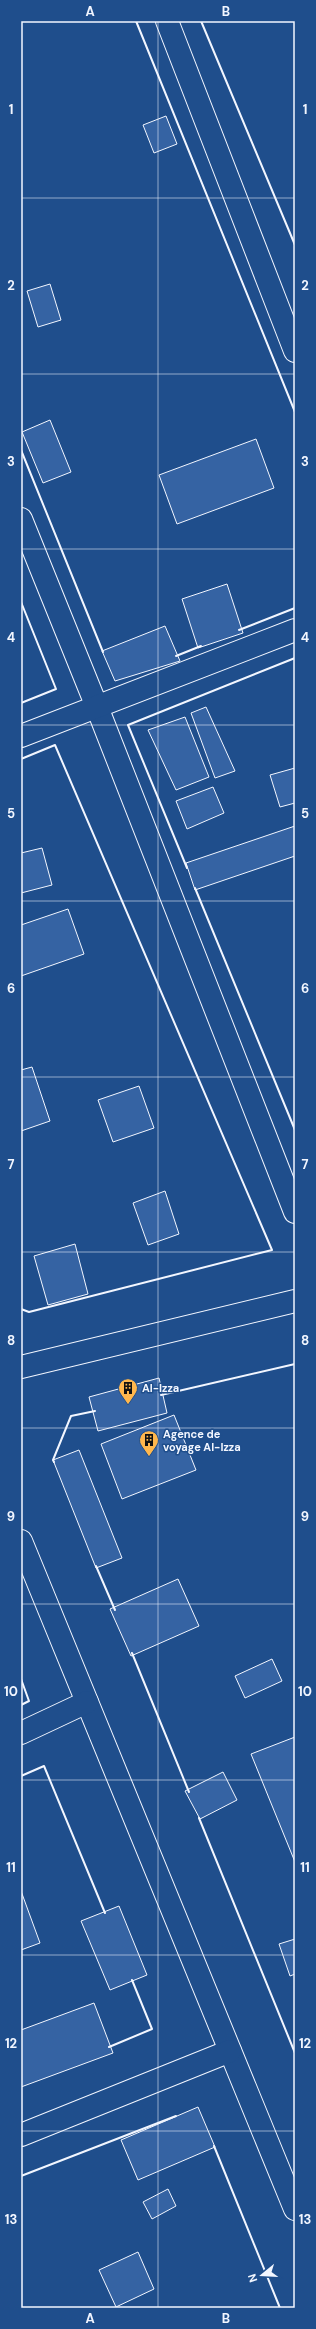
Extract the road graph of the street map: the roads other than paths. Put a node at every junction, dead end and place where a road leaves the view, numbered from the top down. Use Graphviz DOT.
graph roads {
  1 [pos="167,21"];
  2 [pos="295,352"];
  3 [pos="21,519"];
  4 [pos="295,630"];
  5 [pos="97,707"];
  6 [pos="21,736"];
  7 [pos="295,1212"];
  8 [pos="295,1301"];
  9 [pos="21,1367"];
  10 [pos="21,1541"];
  11 [pos="87,1702"];
  12 [pos="21,1734"];
  13 [pos="230,2051"];
  14 [pos="21,2135"];
  15 [pos="295,2209"];
  1 -- 2 [label="street"];
  3 -- 5 [label="street"];
  4 -- 5 [label="street"];
  5 -- 6 [label="street"];
  5 -- 7 [label="street"];
  8 -- 9 [label="street"];
  10 -- 11 [label="street"];
  11 -- 12 [label="street"];
  11 -- 13 [label="street"];
  13 -- 14 [label="street"];
  13 -- 15 [label="street"];
}
